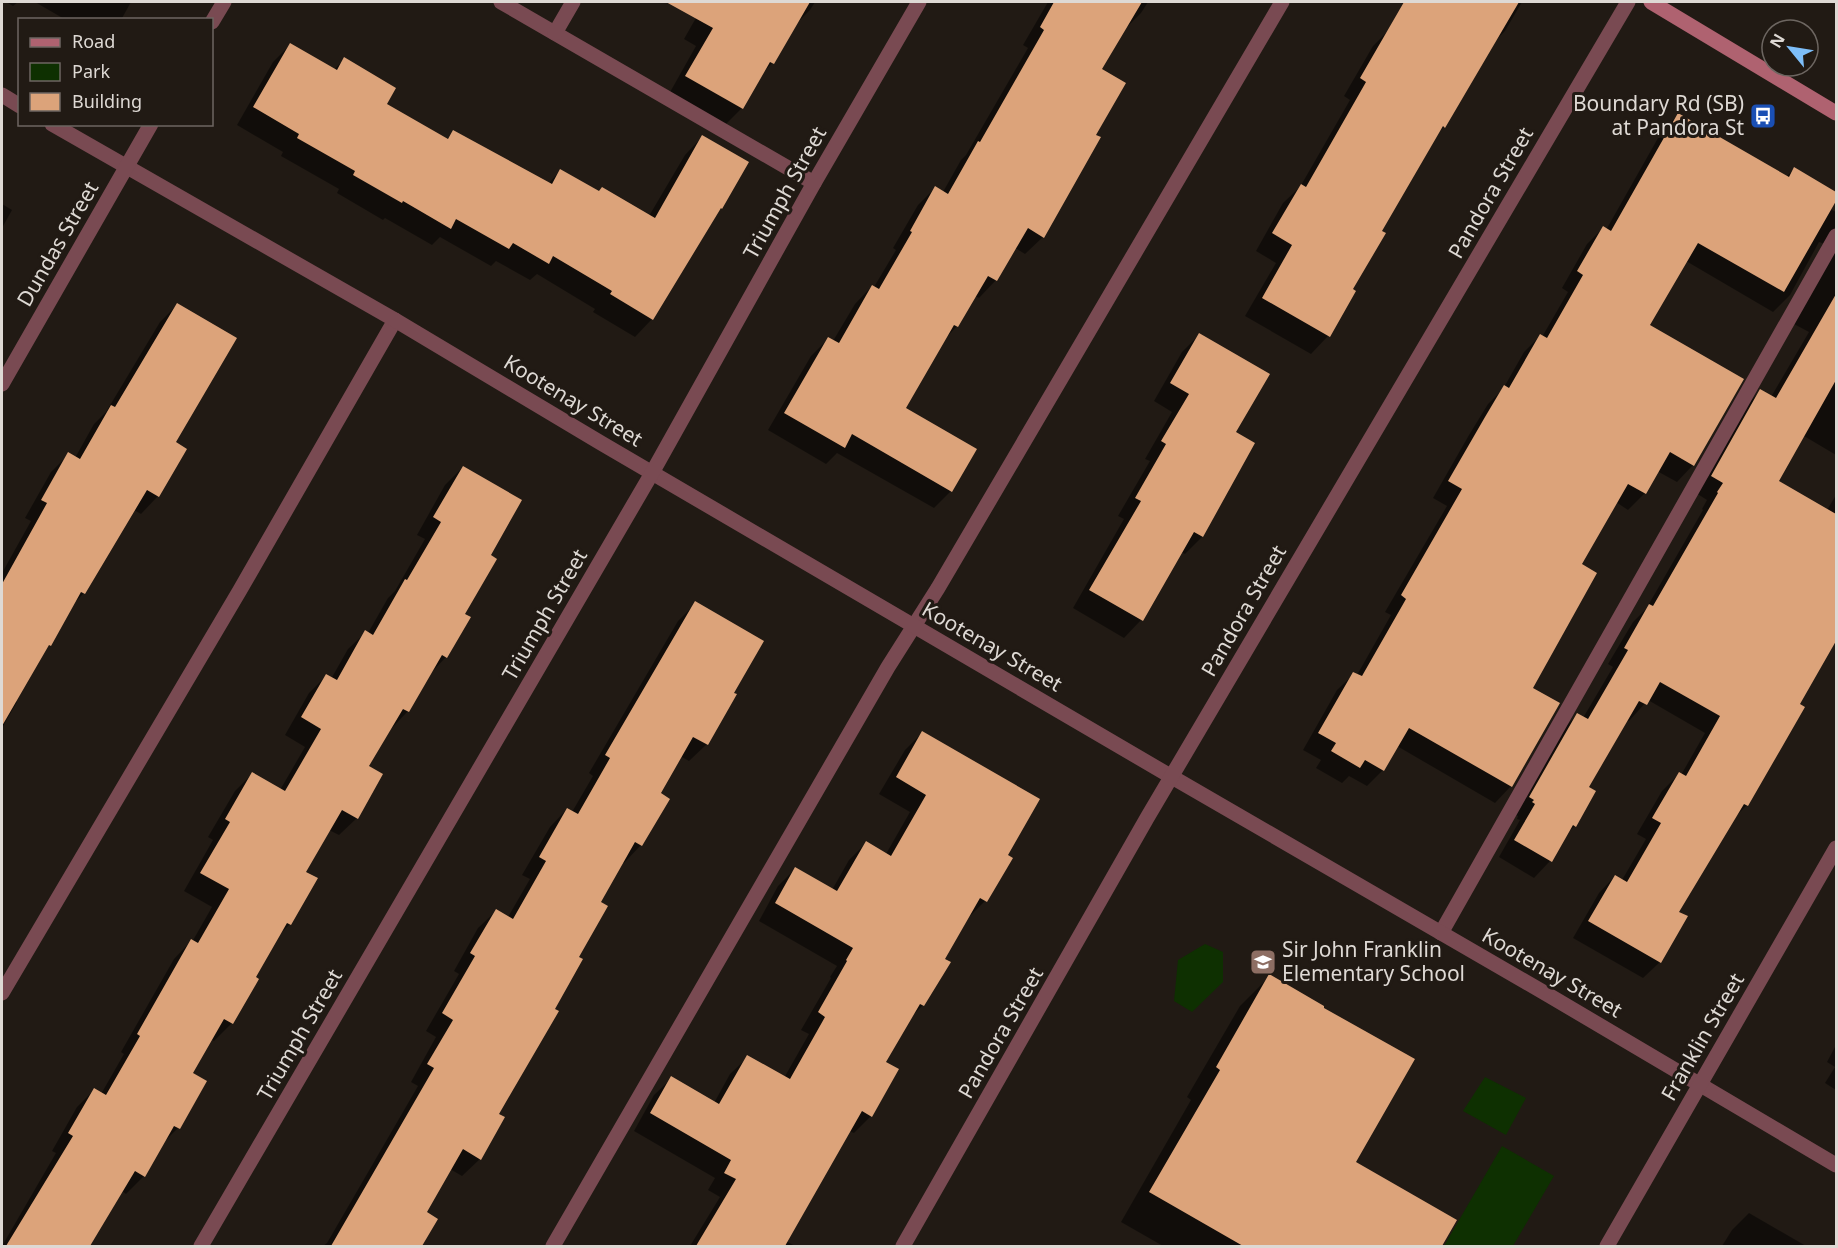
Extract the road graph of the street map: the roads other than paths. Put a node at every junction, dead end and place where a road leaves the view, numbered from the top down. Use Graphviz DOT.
graph roads {
  1 [pos="224,2"];
  2 [pos="501,2"];
  3 [pos="573,2"];
  4 [pos="919,2"];
  5 [pos="1282,2"];
  6 [pos="1628,2"];
  7 [pos="1651,2"];
  8 [pos="213,20"];
  9 [pos="555,33"];
  10 [pos="2,95"];
  11 [pos="18,105"];
  12 [pos="1836,113"];
  13 [pos="55,126"];
  14 [pos="150,126"];
  15 [pos="126,167"];
  16 [pos="814,183"];
  17 [pos="1836,236"];
  18 [pos="395,320"];
  19 [pos="2,384"];
  20 [pos="652,473"];
  21 [pos="914,625"];
  22 [pos="1172,777"];
  23 [pos="1836,848"];
  24 [pos="1441,933"];
  25 [pos="2,993"];
  26 [pos="1700,1084"];
  27 [pos="1836,1165"];
  28 [pos="201,1246"];
  29 [pos="553,1246"];
  30 [pos="903,1246"];
  31 [pos="1606,1246"];
  1 -- 8 [label="street"];
  2 -- 9 [label="street"];
  3 -- 9 [label="street"];
  4 -- 16 [label="street, Triumph Street"];
  5 -- 21 [label="street"];
  6 -- 22 [label="street, Pandora Street"];
  7 -- 12 [label="street"];
  9 -- 16 [label="street"];
  10 -- 11 [label="street"];
  13 -- 15 [label="street, Kootenay Street"];
  14 -- 15 [label="street, Dundas Street"];
  15 -- 18 [label="street, Kootenay Street"];
  15 -- 19 [label="street, Dundas Street"];
  16 -- 20 [label="street, Triumph Street"];
  17 -- 24 [label="street"];
  18 -- 20 [label="street, Kootenay Street"];
  18 -- 25 [label="street"];
  20 -- 21 [label="street, Kootenay Street"];
  20 -- 28 [label="street, Triumph Street"];
  21 -- 22 [label="street, Kootenay Street"];
  21 -- 29 [label="street"];
  22 -- 24 [label="street, Kootenay Street"];
  22 -- 30 [label="street, Pandora Street"];
  23 -- 26 [label="street, Franklin Street"];
  24 -- 26 [label="street, Kootenay Street"];
  26 -- 27 [label="street, Kootenay Street"];
  26 -- 31 [label="street, Franklin Street"];
}
